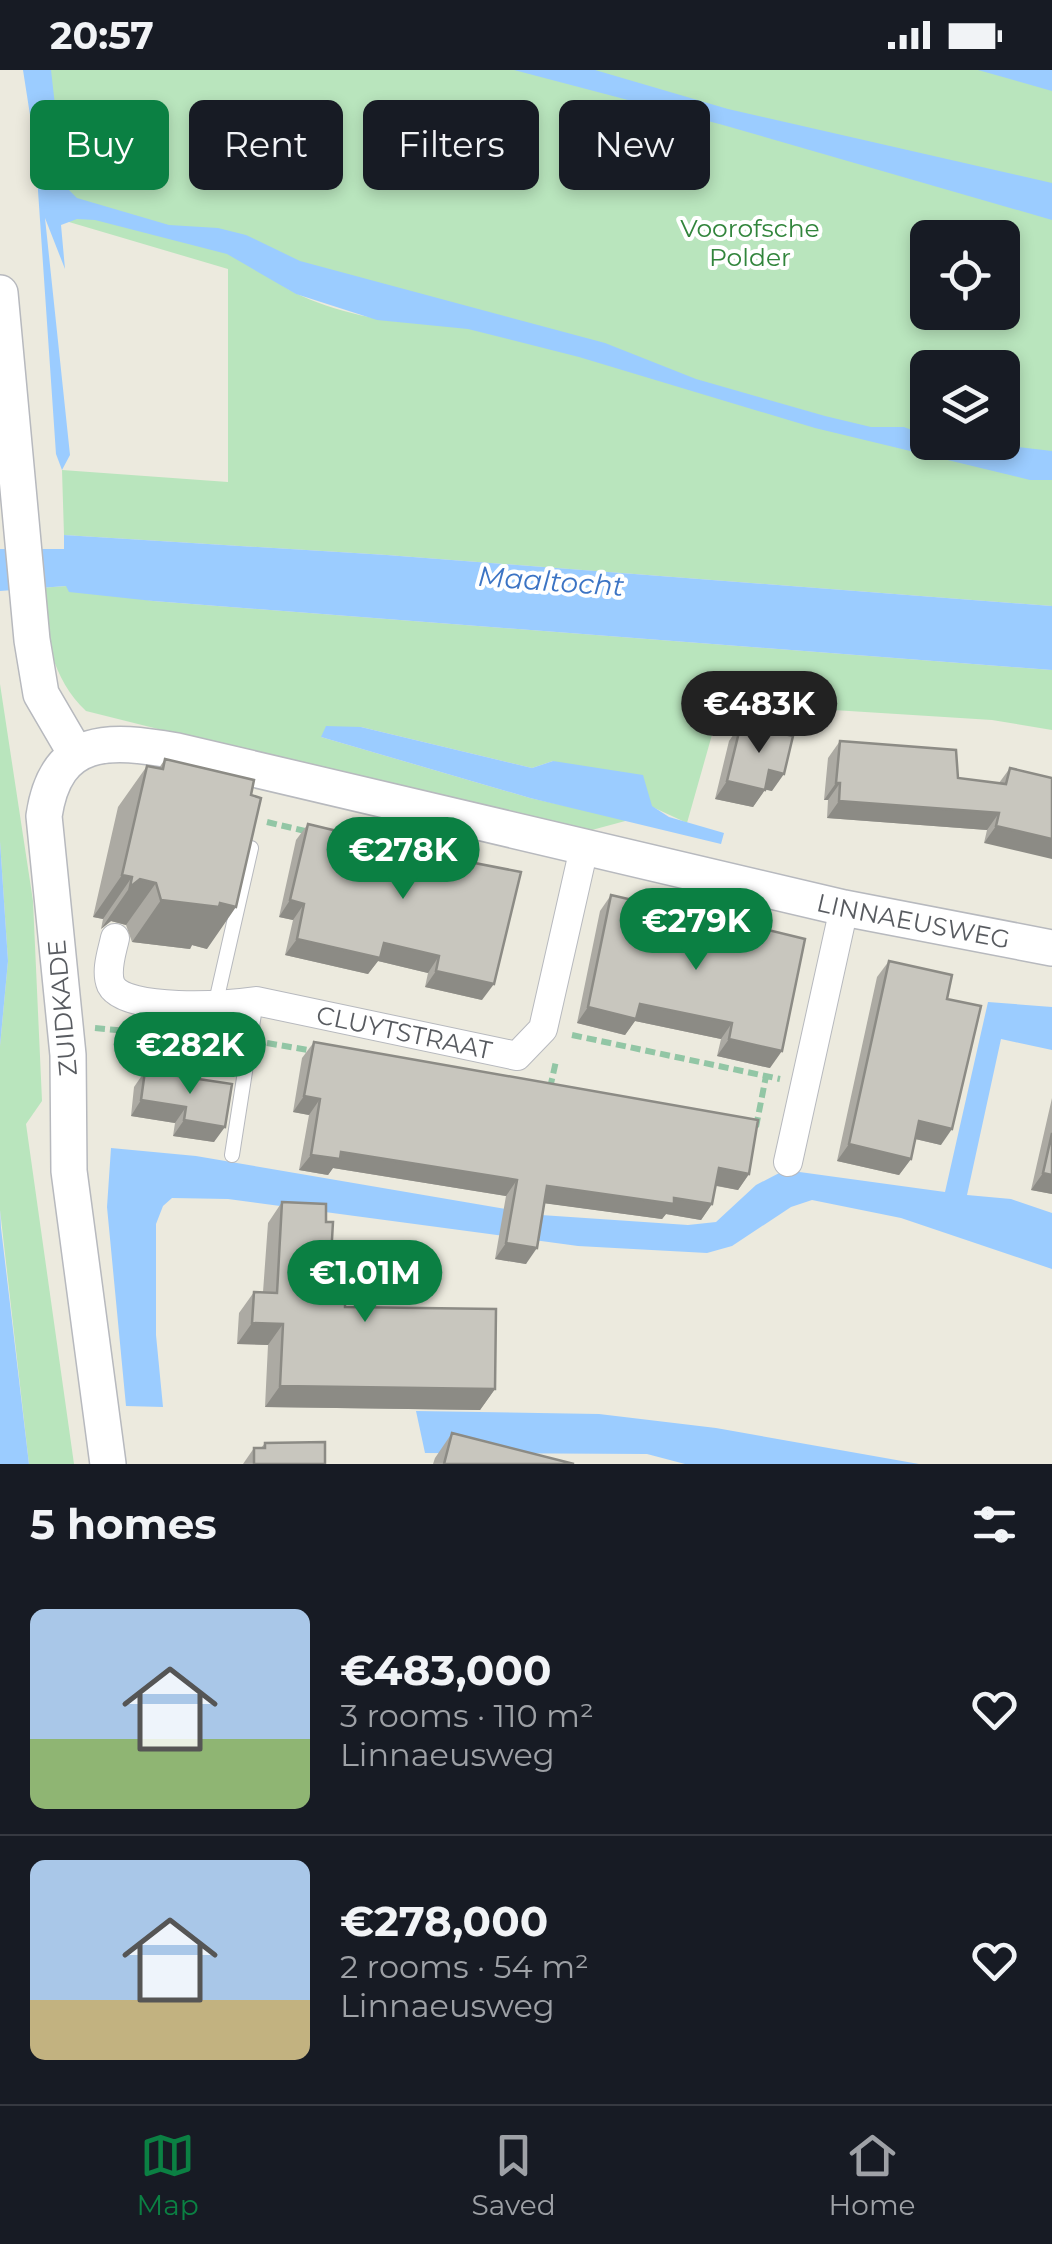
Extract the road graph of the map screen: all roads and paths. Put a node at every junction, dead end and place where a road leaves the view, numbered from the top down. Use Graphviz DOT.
graph roads {
  1 [pos="0,293"];
  2 [pos="76,754"];
  3 [pos="277,774"];
  4 [pos="267,822"];
  5 [pos="322,835"];
  6 [pos="251,848"];
  7 [pos="584,848"];
  8 [pos="844,908"];
  9 [pos="115,938"];
  10 [pos="1052,948"];
  11 [pos="256,1001"];
  12 [pos="215,1006"];
  13 [pos="543,1029"];
  14 [pos="766,1076"];
  15 [pos="805,1084"];
  16 [pos="756,1128"];
  17 [pos="232,1155"];
  18 [pos="788,1162"];
  19 [pos="108,1464"];
  1 -- 2 [label="street"];
  2 -- 3 [label="street, LINNAEUSWEG"];
  2 -- 19 [label="street, ZUIDKADE"];
  3 -- 4 [label="path"];
  3 -- 7 [label="street, LINNAEUSWEG"];
  4 -- 5 [label="path"];
  4 -- 6 [label="path"];
  6 -- 12 [label="lane"];
  7 -- 8 [label="street, LINNAEUSWEG"];
  7 -- 13 [label="street"];
  8 -- 10 [label="street, LINNAEUSWEG"];
  8 -- 15 [label="street"];
  9 -- 12 [label="street, CLUYTSTRAAT"];
  11 -- 12 [label="street, CLUYTSTRAAT"];
  11 -- 13 [label="street, CLUYTSTRAAT"];
  11 -- 17 [label="lane"];
  13 -- 14 [label="path"];
  14 -- 15 [label="path"];
  14 -- 16 [label="path"];
  15 -- 18 [label="street"];
}
